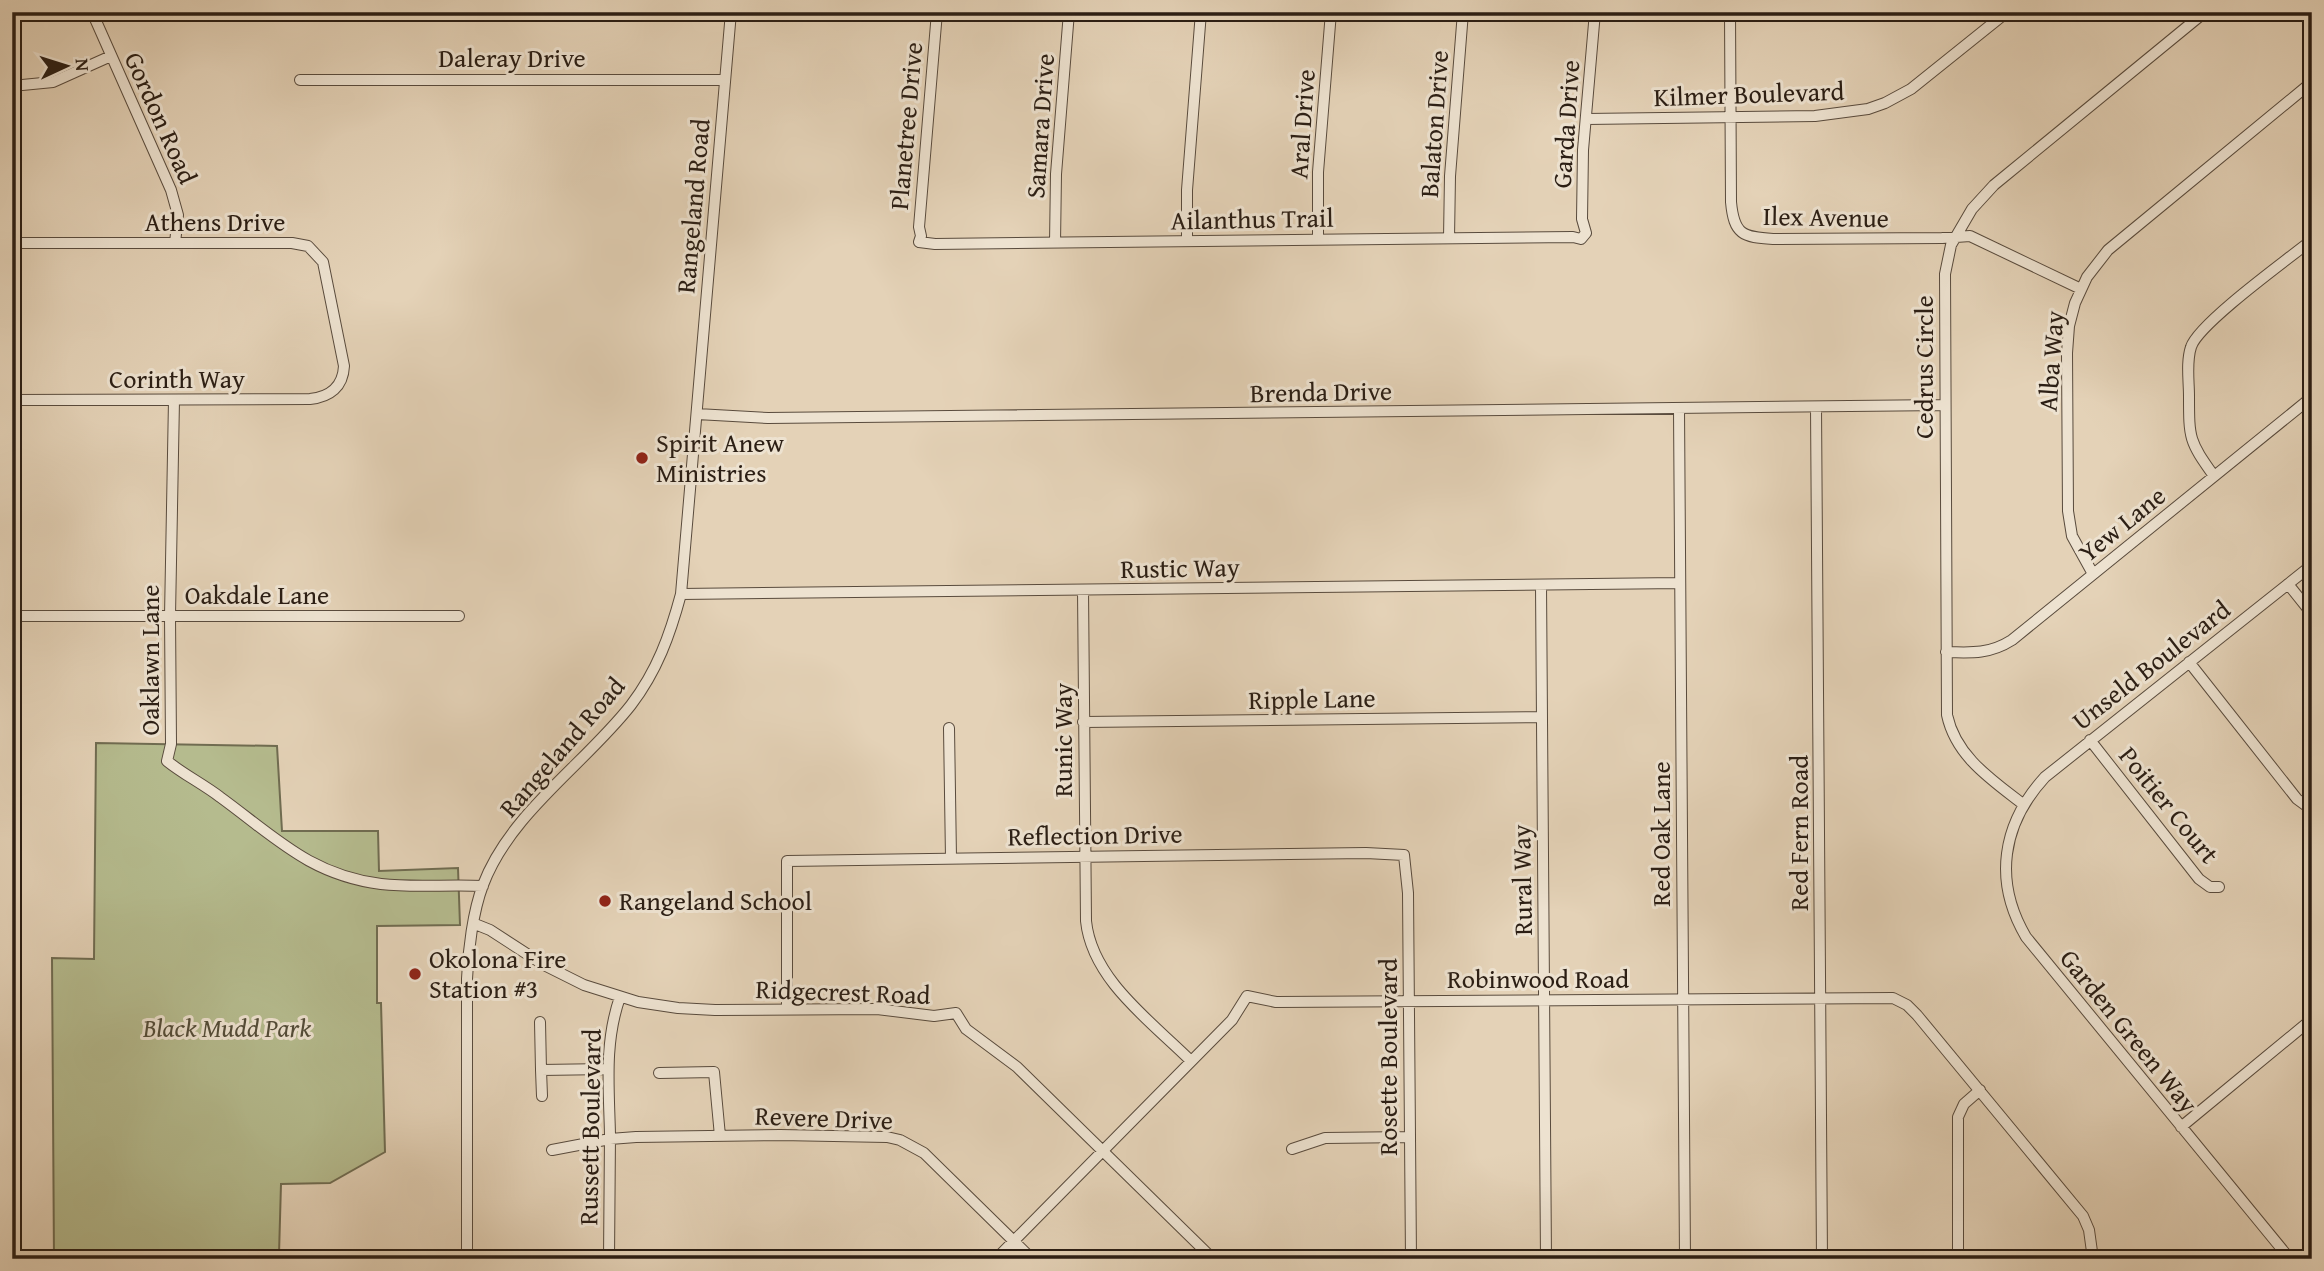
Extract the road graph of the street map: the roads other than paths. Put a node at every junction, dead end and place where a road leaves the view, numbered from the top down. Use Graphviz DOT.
graph roads {
  1 [pos="92,12"];
  2 [pos="730,12"];
  3 [pos="937,12"];
  4 [pos="1069,12"];
  5 [pos="1201,12"];
  6 [pos="1331,12"];
  7 [pos="1463,12"];
  8 [pos="1595,12"];
  9 [pos="1730,12"];
  10 [pos="2007,12"];
  11 [pos="2205,12"];
  12 [pos="111,56"];
  13 [pos="300,80"];
  14 [pos="725,80"];
  15 [pos="2312,82"];
  16 [pos="12,86"];
  17 [pos="1731,117"];
  18 [pos="1586,119"];
  19 [pos="1956,237"];
  20 [pos="1449,238"];
  21 [pos="1584,238"];
  22 [pos="1318,239"];
  23 [pos="1187,240"];
  24 [pos="2312,240"];
  25 [pos="919,242"];
  26 [pos="12,243"];
  27 [pos="175,243"];
  28 [pos="1055,243"];
  29 [pos="2081,289"];
  30 [pos="337,387"];
  31 [pos="2312,397"];
  32 [pos="12,400"];
  33 [pos="174,400"];
  34 [pos="1945,405"];
  35 [pos="1816,407"];
  36 [pos="1679,409"];
  37 [pos="697,414"];
  38 [pos="2214,476"];
  39 [pos="2312,565"];
  40 [pos="2094,574"];
  41 [pos="1680,583"];
  42 [pos="2288,584"];
  43 [pos="1541,585"];
  44 [pos="1083,590"];
  45 [pos="681,594"];
  46 [pos="2312,614"];
  47 [pos="12,616"];
  48 [pos="170,616"];
  49 [pos="459,616"];
  50 [pos="1946,652"];
  51 [pos="2189,662"];
  52 [pos="1541,717"];
  53 [pos="1083,722"];
  54 [pos="949,728"];
  55 [pos="2090,740"];
  56 [pos="2024,805"];
  57 [pos="2312,810"];
  58 [pos="1404,855"];
  59 [pos="1085,856"];
  60 [pos="951,858"];
  61 [pos="483,886"];
  62 [pos="2219,887"];
  63 [pos="475,924"];
  64 [pos="620,997"];
  65 [pos="1684,998"];
  66 [pos="1820,998"];
  67 [pos="1544,1000"];
  68 [pos="1408,1001"];
  69 [pos="787,1009"];
  70 [pos="2312,1019"];
  71 [pos="540,1022"];
  72 [pos="1191,1061"];
  73 [pos="607,1069"];
  74 [pos="541,1070"];
  75 [pos="659,1073"];
  76 [pos="1980,1090"];
  77 [pos="542,1096"];
  78 [pos="2181,1127"];
  79 [pos="720,1136"];
  80 [pos="1409,1137"];
  81 [pos="610,1139"];
  82 [pos="1292,1149"];
  83 [pos="552,1150"];
  84 [pos="1103,1151"];
  85 [pos="1015,1241"];
  86 [pos="467,1259"];
  87 [pos="609,1259"];
  88 [pos="996,1259"];
  89 [pos="1032,1259"];
  90 [pos="1213,1259"];
  91 [pos="1411,1259"];
  92 [pos="1546,1259"];
  93 [pos="1685,1259"];
  94 [pos="1822,1259"];
  95 [pos="1958,1259"];
  96 [pos="2093,1259"];
  97 [pos="2290,1259"];
  1 -- 12 [label="street, Gordon Road"];
  2 -- 14 [label="street, Rangeland Road"];
  3 -- 25 [label="street, Planetree Drive"];
  4 -- 28 [label="street, Samara Drive"];
  5 -- 23 [label="street"];
  6 -- 22 [label="street, Aral Drive"];
  7 -- 20 [label="street, Balaton Drive"];
  8 -- 18 [label="street, Garda Drive"];
  9 -- 17 [label="street, Ilex Avenue"];
  10 -- 17 [label="street, Kilmer Boulevard"];
  11 -- 19 [label="street, Cedrus Circle"];
  12 -- 16 [label="street"];
  12 -- 27 [label="street, Gordon Road"];
  13 -- 14 [label="street, Daleray Drive"];
  14 -- 37 [label="street, Rangeland Road"];
  15 -- 29 [label="street, Alba Way"];
  17 -- 18 [label="street, Kilmer Boulevard"];
  17 -- 19 [label="street, Ilex Avenue"];
  18 -- 21 [label="street, Garda Drive"];
  19 -- 29 [label="street, Ilex Avenue"];
  19 -- 34 [label="street, Cedrus Circle"];
  20 -- 21 [label="street, Ailanthus Trail"];
  20 -- 22 [label="street, Ailanthus Trail"];
  22 -- 23 [label="street, Ailanthus Trail"];
  23 -- 28 [label="street, Ailanthus Trail"];
  24 -- 38 [label="street"];
  25 -- 28 [label="street, Ailanthus Trail"];
  26 -- 27 [label="street, Athens Drive"];
  27 -- 30 [label="street, Athens Drive"];
  29 -- 40 [label="street, Alba Way"];
  30 -- 33 [label="street, Corinth Way"];
  31 -- 38 [label="street, Yew Lane"];
  32 -- 33 [label="street, Corinth Way"];
  33 -- 48 [label="street, Oaklawn Lane"];
  34 -- 35 [label="street, Brenda Drive"];
  34 -- 50 [label="street, Cedrus Circle"];
  35 -- 36 [label="street, Brenda Drive"];
  35 -- 66 [label="street, Red Fern Road"];
  36 -- 37 [label="street, Brenda Drive"];
  36 -- 41 [label="street, Red Oak Lane"];
  37 -- 45 [label="street, Rangeland Road"];
  38 -- 40 [label="street, Yew Lane"];
  39 -- 42 [label="street, Unseld Boulevard"];
  40 -- 50 [label="street, Yew Lane"];
  41 -- 43 [label="street, Rustic Way"];
  41 -- 65 [label="street, Red Oak Lane"];
  42 -- 46 [label="street"];
  42 -- 51 [label="street, Unseld Boulevard"];
  43 -- 44 [label="street, Rustic Way"];
  43 -- 52 [label="street, Rural Way"];
  44 -- 45 [label="street, Rustic Way"];
  44 -- 53 [label="street, Runic Way"];
  45 -- 61 [label="street, Rangeland Road"];
  47 -- 48 [label="street, Oakdale Lane"];
  48 -- 49 [label="street, Oakdale Lane"];
  48 -- 61 [label="street, Oaklawn Lane"];
  50 -- 56 [label="street, Cedrus Circle"];
  51 -- 55 [label="street, Unseld Boulevard"];
  51 -- 57 [label="street"];
  52 -- 53 [label="street, Ripple Lane"];
  52 -- 67 [label="street, Rural Way"];
  53 -- 59 [label="street, Runic Way"];
  54 -- 60 [label="street"];
  55 -- 56 [label="street, Unseld Boulevard"];
  55 -- 62 [label="street, Poitier Court"];
  56 -- 78 [label="street, Garden Green Way"];
  58 -- 59 [label="street, Reflection Drive"];
  58 -- 68 [label="street, Rosette Boulevard"];
  59 -- 60 [label="street, Reflection Drive"];
  59 -- 72 [label="street, Runic Way"];
  60 -- 69 [label="street, Reflection Drive"];
  61 -- 63 [label="street, Rangeland Road"];
  63 -- 64 [label="street, Ridgecrest Road"];
  63 -- 86 [label="street, Rangeland Road"];
  64 -- 69 [label="street, Ridgecrest Road"];
  64 -- 73 [label="street, Russett Boulevard"];
  65 -- 66 [label="street, Robinwood Road"];
  65 -- 67 [label="street, Robinwood Road"];
  65 -- 93 [label="street, Red Oak Lane"];
  66 -- 76 [label="street, Robinwood Road"];
  66 -- 94 [label="street, Red Fern Road"];
  67 -- 68 [label="street, Robinwood Road"];
  67 -- 92 [label="street, Rural Way"];
  68 -- 72 [label="street, Robinwood Road"];
  68 -- 80 [label="street, Rosette Boulevard"];
  69 -- 84 [label="street, Ridgecrest Road"];
  70 -- 78 [label="street"];
  71 -- 74 [label="street"];
  72 -- 84 [label="street, Robinwood Road"];
  73 -- 74 [label="street"];
  73 -- 81 [label="street, Russett Boulevard"];
  74 -- 77 [label="street"];
  75 -- 79 [label="street"];
  76 -- 95 [label="street"];
  76 -- 96 [label="street, Robinwood Road"];
  78 -- 97 [label="street, Garden Green Way"];
  79 -- 81 [label="street, Revere Drive"];
  79 -- 85 [label="street, Revere Drive"];
  80 -- 82 [label="street"];
  80 -- 91 [label="street, Rosette Boulevard"];
  81 -- 83 [label="street, Revere Drive"];
  81 -- 87 [label="street, Russett Boulevard"];
  84 -- 85 [label="street, Robinwood Road"];
  84 -- 90 [label="street, Ridgecrest Road"];
  85 -- 88 [label="street, Robinwood Road"];
  85 -- 89 [label="street, Revere Drive"];
}
